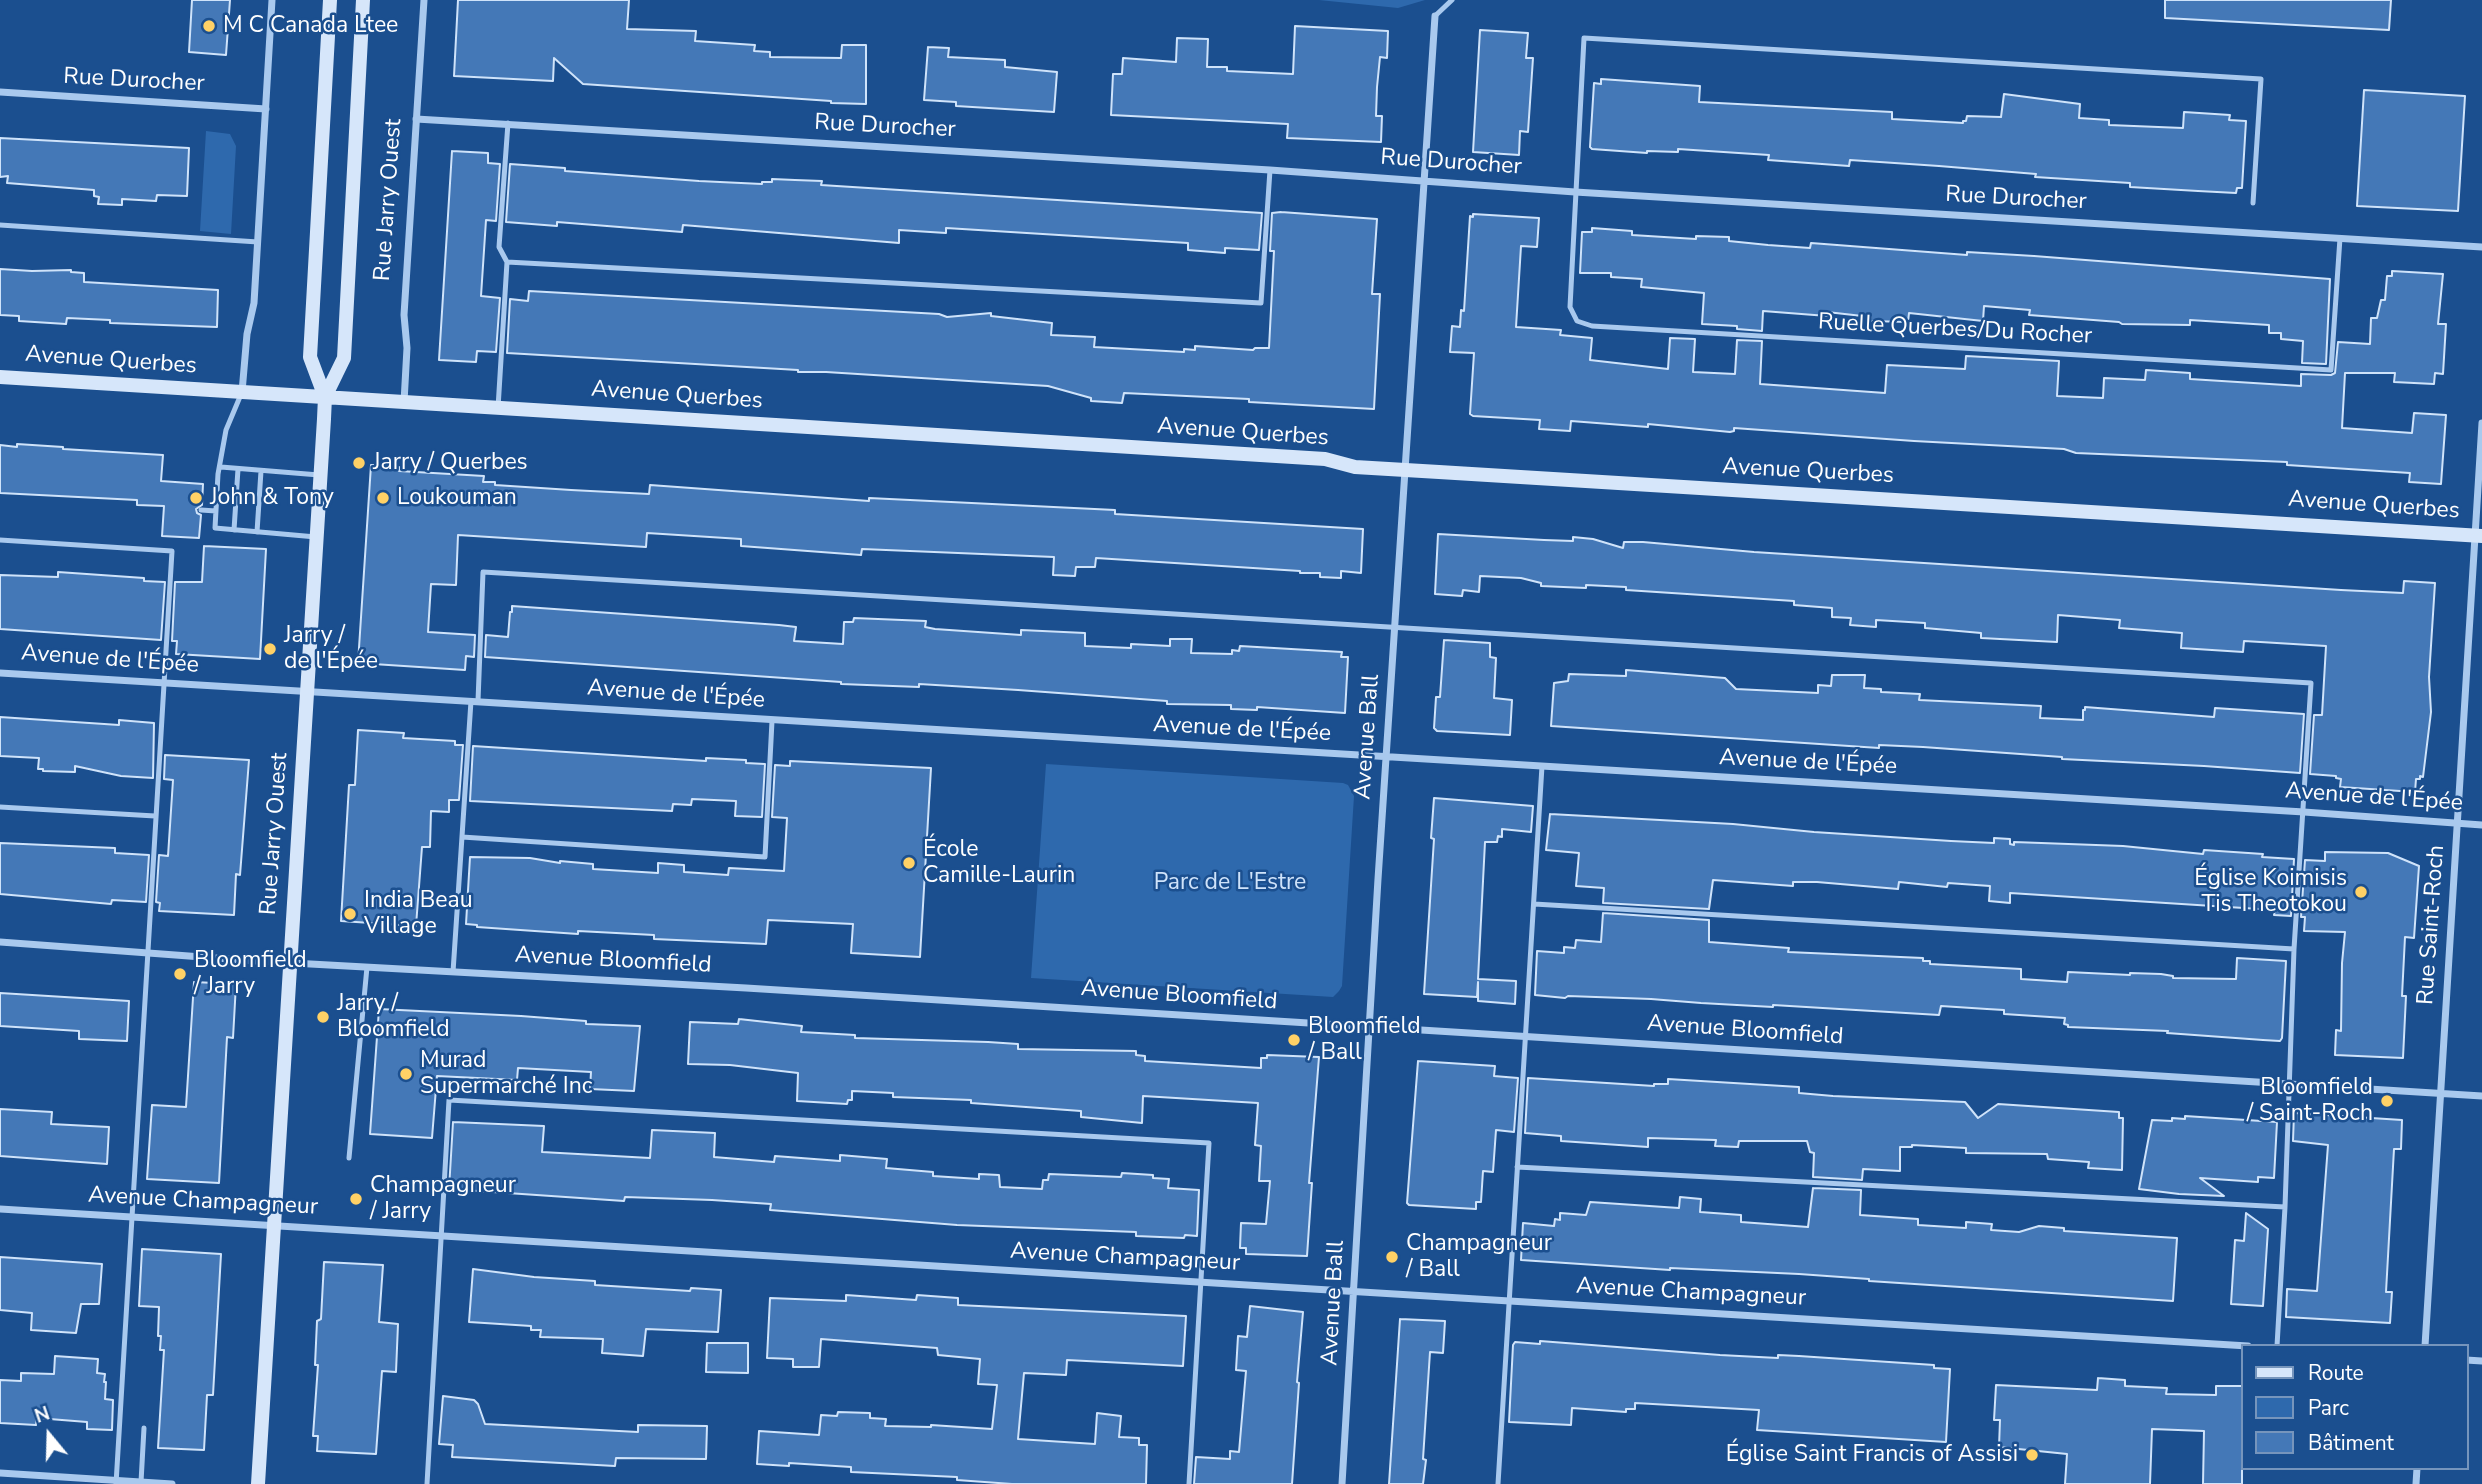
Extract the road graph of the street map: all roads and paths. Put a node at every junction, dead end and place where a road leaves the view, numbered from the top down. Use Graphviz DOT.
graph roads {
  1 [pos="272,0"];
  2 [pos="330,0"];
  3 [pos="363,0"];
  4 [pos="425,0"];
  5 [pos="1452,0"];
  6 [pos="1435,16"];
  7 [pos="0,92"];
  8 [pos="266,108"];
  9 [pos="416,120"];
  10 [pos="508,124"];
  11 [pos="1270,170"];
  12 [pos="1424,180"];
  13 [pos="1576,192"];
  14 [pos="2253,203"];
  15 [pos="0,225"];
  16 [pos="2340,238"];
  17 [pos="258,242"];
  18 [pos="2482,247"];
  19 [pos="507,262"];
  20 [pos="0,377"];
  21 [pos="243,392"];
  22 [pos="325,397"];
  23 [pos="404,402"];
  24 [pos="498,408"];
  25 [pos="2482,423"];
  26 [pos="221,467"];
  27 [pos="238,469"];
  28 [pos="1404,470"];
  29 [pos="261,471"];
  30 [pos="320,475"];
  31 [pos="201,510"];
  32 [pos="216,511"];
  33 [pos="234,530"];
  34 [pos="257,532"];
  35 [pos="2479,536"];
  36 [pos="316,537"];
  37 [pos="0,540"];
  38 [pos="1395,626"];
  39 [pos="0,673"];
  40 [pos="163,683"];
  41 [pos="307,692"];
  42 [pos="475,701"];
  43 [pos="772,721"];
  44 [pos="1386,757"];
  45 [pos="1542,766"];
  46 [pos="0,807"];
  47 [pos="2304,812"];
  48 [pos="155,816"];
  49 [pos="2458,823"];
  50 [pos="2482,825"];
  51 [pos="462,836"];
  52 [pos="1534,904"];
  53 [pos="0,942"];
  54 [pos="2294,949"];
  55 [pos="148,951"];
  56 [pos="289,963"];
  57 [pos="367,967"];
  58 [pos="453,972"];
  59 [pos="1370,1028"];
  60 [pos="1525,1037"];
  61 [pos="2288,1084"];
  62 [pos="2440,1094"];
  63 [pos="2482,1096"];
  64 [pos="349,1158"];
  65 [pos="1517,1167"];
  66 [pos="2285,1207"];
  67 [pos="0,1209"];
  68 [pos="132,1217"];
  69 [pos="274,1226"];
  70 [pos="441,1235"];
  71 [pos="1200,1282"];
  72 [pos="1353,1291"];
  73 [pos="1509,1302"];
  74 [pos="2277,1344"];
  75 [pos="2425,1344"];
  76 [pos="2240,1346"];
  77 [pos="144,1428"];
  78 [pos="0,1473"];
  79 [pos="116,1482"];
  80 [pos="141,1482"];
  81 [pos="172,1484"];
  82 [pos="258,1484"];
  83 [pos="427,1484"];
  84 [pos="1189,1484"];
  85 [pos="1342,1484"];
  86 [pos="1498,1484"];
  1 -- 8 [label="street"];
  2 -- 22 [label="street, Rue Jarry Ouest"];
  3 -- 22 [label="street, Rue Jarry Ouest"];
  4 -- 9 [label="street, Rue Jarry Ouest"];
  5 -- 6 [label="lane, Avenue Ball"];
  6 -- 12 [label="street, Avenue Ball"];
  7 -- 8 [label="street, Rue Durocher"];
  8 -- 17 [label="street"];
  9 -- 10 [label="street, Rue Durocher"];
  9 -- 23 [label="street, Rue Jarry Ouest"];
  10 -- 11 [label="street, Rue Durocher"];
  10 -- 19 [label="lane"];
  11 -- 12 [label="street, Rue Durocher"];
  11 -- 19 [label="lane"];
  12 -- 13 [label="street, Rue Durocher"];
  12 -- 28 [label="street, Avenue Ball"];
  13 -- 14 [label="lane"];
  13 -- 16 [label="street, Rue Durocher"];
  13 -- 16 [label="lane, Ruelle Querbes/Du Rocher"];
  15 -- 17 [label="lane"];
  16 -- 18 [label="street, Rue Durocher"];
  17 -- 21 [label="street"];
  19 -- 24 [label="lane"];
  20 -- 21 [label="street, Avenue Querbes"];
  21 -- 22 [label="street, Avenue Querbes"];
  21 -- 26 [label="lane"];
  22 -- 23 [label="street, Avenue Querbes"];
  22 -- 30 [label="street, Rue Jarry Ouest"];
  23 -- 24 [label="street, Avenue Querbes"];
  24 -- 28 [label="street, Avenue Querbes"];
  25 -- 35 [label="street, Rue Saint-Roch"];
  26 -- 27 [label="lane"];
  26 -- 32 [label="lane"];
  27 -- 29 [label="lane"];
  27 -- 33 [label="lane"];
  28 -- 35 [label="street, Avenue Querbes"];
  28 -- 38 [label="street, Avenue Ball"];
  29 -- 30 [label="lane"];
  29 -- 34 [label="lane"];
  30 -- 36 [label="street, Rue Jarry Ouest"];
  31 -- 32 [label="lane"];
  32 -- 33 [label="lane"];
  33 -- 34 [label="lane"];
  34 -- 36 [label="lane"];
  35 -- 49 [label="street, Rue Saint-Roch"];
  36 -- 41 [label="street, Rue Jarry Ouest"];
  37 -- 40 [label="lane"];
  38 -- 42 [label="lane"];
  38 -- 44 [label="street, Avenue Ball"];
  38 -- 47 [label="lane"];
  39 -- 40 [label="street, Avenue de l'Épée"];
  40 -- 41 [label="street, Avenue de l'Épée"];
  40 -- 48 [label="lane"];
  41 -- 42 [label="street, Avenue de l'Épée"];
  41 -- 56 [label="street, Rue Jarry Ouest"];
  42 -- 43 [label="street, Avenue de l'Épée"];
  42 -- 51 [label="lane"];
  43 -- 44 [label="street, Avenue de l'Épée"];
  43 -- 51 [label="lane"];
  44 -- 45 [label="street, Avenue de l'Épée"];
  44 -- 59 [label="street, Avenue Ball"];
  45 -- 47 [label="street, Avenue de l'Épée"];
  45 -- 52 [label="lane"];
  46 -- 48 [label="lane"];
  47 -- 49 [label="street, Avenue de l'Épée"];
  47 -- 54 [label="lane"];
  48 -- 55 [label="lane"];
  49 -- 50 [label="street, Avenue de l'Épée"];
  49 -- 62 [label="street, Rue Saint-Roch"];
  51 -- 58 [label="lane"];
  52 -- 54 [label="lane"];
  52 -- 60 [label="lane"];
  53 -- 55 [label="street, Avenue Bloomfield"];
  54 -- 61 [label="lane"];
  55 -- 56 [label="street, Avenue Bloomfield"];
  55 -- 68 [label="lane"];
  56 -- 57 [label="street, Avenue Bloomfield"];
  56 -- 69 [label="street, Rue Jarry Ouest"];
  57 -- 58 [label="street, Avenue Bloomfield"];
  57 -- 64 [label="lane"];
  58 -- 59 [label="street, Avenue Bloomfield"];
  59 -- 60 [label="street, Avenue Bloomfield"];
  59 -- 72 [label="street, Avenue Ball"];
  60 -- 61 [label="street, Avenue Bloomfield"];
  60 -- 65 [label="lane"];
  61 -- 62 [label="street, Avenue Bloomfield"];
  61 -- 66 [label="lane"];
  62 -- 63 [label="street, Avenue Bloomfield"];
  62 -- 75 [label="street, Rue Saint-Roch"];
  65 -- 66 [label="lane"];
  65 -- 73 [label="lane"];
  66 -- 74 [label="lane"];
  67 -- 68 [label="street, Avenue Champagneur"];
  68 -- 69 [label="street, Avenue Champagneur"];
  68 -- 79 [label="lane"];
  69 -- 70 [label="street, Avenue Champagneur"];
  69 -- 82 [label="street, Rue Jarry Ouest"];
  70 -- 71 [label="street, Avenue Champagneur"];
  70 -- 71 [label="lane"];
  70 -- 83 [label="lane"];
  71 -- 72 [label="street, Avenue Champagneur"];
  71 -- 84 [label="lane"];
  72 -- 73 [label="street, Avenue Champagneur"];
  72 -- 85 [label="street, Avenue Ball"];
  73 -- 76 [label="street, Avenue Champagneur"];
  73 -- 86 [label="lane"];
  77 -- 80 [label="lane"];
  78 -- 79 [label="street"];
  79 -- 80 [label="street"];
  80 -- 81 [label="street"];
}
